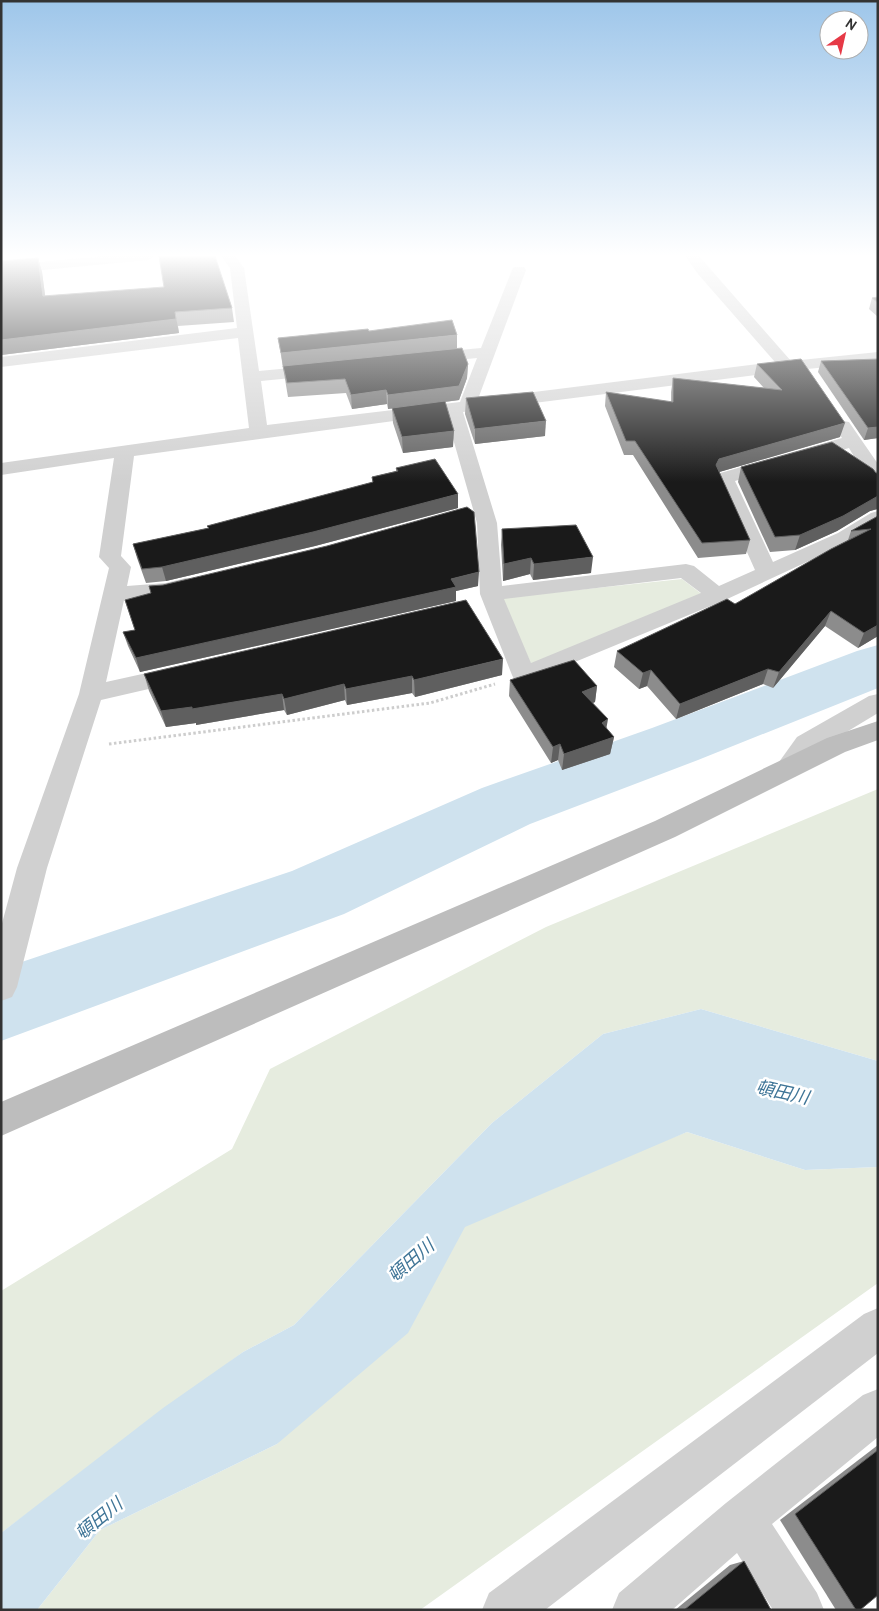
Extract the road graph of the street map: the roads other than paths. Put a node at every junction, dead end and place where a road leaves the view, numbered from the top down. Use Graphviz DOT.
graph roads {
  1 [pos="496,331"];
  2 [pos="762,331"];
  3 [pos="246,332"];
  4 [pos="488,352"];
  5 [pos="878,357"];
  6 [pos="409,360"];
  7 [pos="1,362"];
  8 [pos="795,365"];
  9 [pos="340,368"];
  10 [pos="252,377"];
  11 [pos="813,380"];
  12 [pos="460,407"];
  13 [pos="833,410"];
  14 [pos="259,432"];
  15 [pos="854,441"];
  16 [pos="125,450"];
  17 [pos="1,469"];
  18 [pos="878,482"];
  19 [pos="874,524"];
  20 [pos="767,572"];
  21 [pos="204,580"];
  22 [pos="114,594"];
  23 [pos="717,595"];
  24 [pos="487,600"];
  25 [pos="206,668"];
  26 [pos="91,694"];
  27 [pos="878,702"];
  28 [pos="878,730"];
  29 [pos="787,769"];
  30 [pos="1,987"];
  31 [pos="1,1120"];
  32 [pos="878,1328"];
  33 [pos="878,1410"];
  34 [pos="742,1519"];
  35 [pos="506,1610"];
  36 [pos="636,1610"];
  37 [pos="800,1610"];
  1 -- 4 [label="street"];
  2 -- 8 [label="street"];
  3 -- 7 [label="street"];
  3 -- 10 [label="street"];
  4 -- 6 [label="street"];
  4 -- 12 [label="street"];
  5 -- 8 [label="street"];
  8 -- 11 [label="street"];
  8 -- 12 [label="street"];
  9 -- 10 [label="street"];
  10 -- 14 [label="street"];
  12 -- 14 [label="street"];
  12 -- 24 [label="street"];
  13 -- 15 [label="street"];
  14 -- 16 [label="street"];
  15 -- 18 [label="street"];
  15 -- 20 [label="street"];
  16 -- 17 [label="street"];
  16 -- 22 [label="street"];
  19 -- 20 [label="street"];
  20 -- 23 [label="street"];
  21 -- 22 [label="street"];
  22 -- 26 [label="street"];
  23 -- 24 [label="street"];
  23 -- 24 [label="street"];
  25 -- 26 [label="street"];
  26 -- 30 [label="street"];
  27 -- 29 [label="street"];
  28 -- 29 [label="street"];
  29 -- 31 [label="street"];
  32 -- 35 [label="street"];
  33 -- 34 [label="street"];
  34 -- 36 [label="street"];
  34 -- 37 [label="street"];
}
